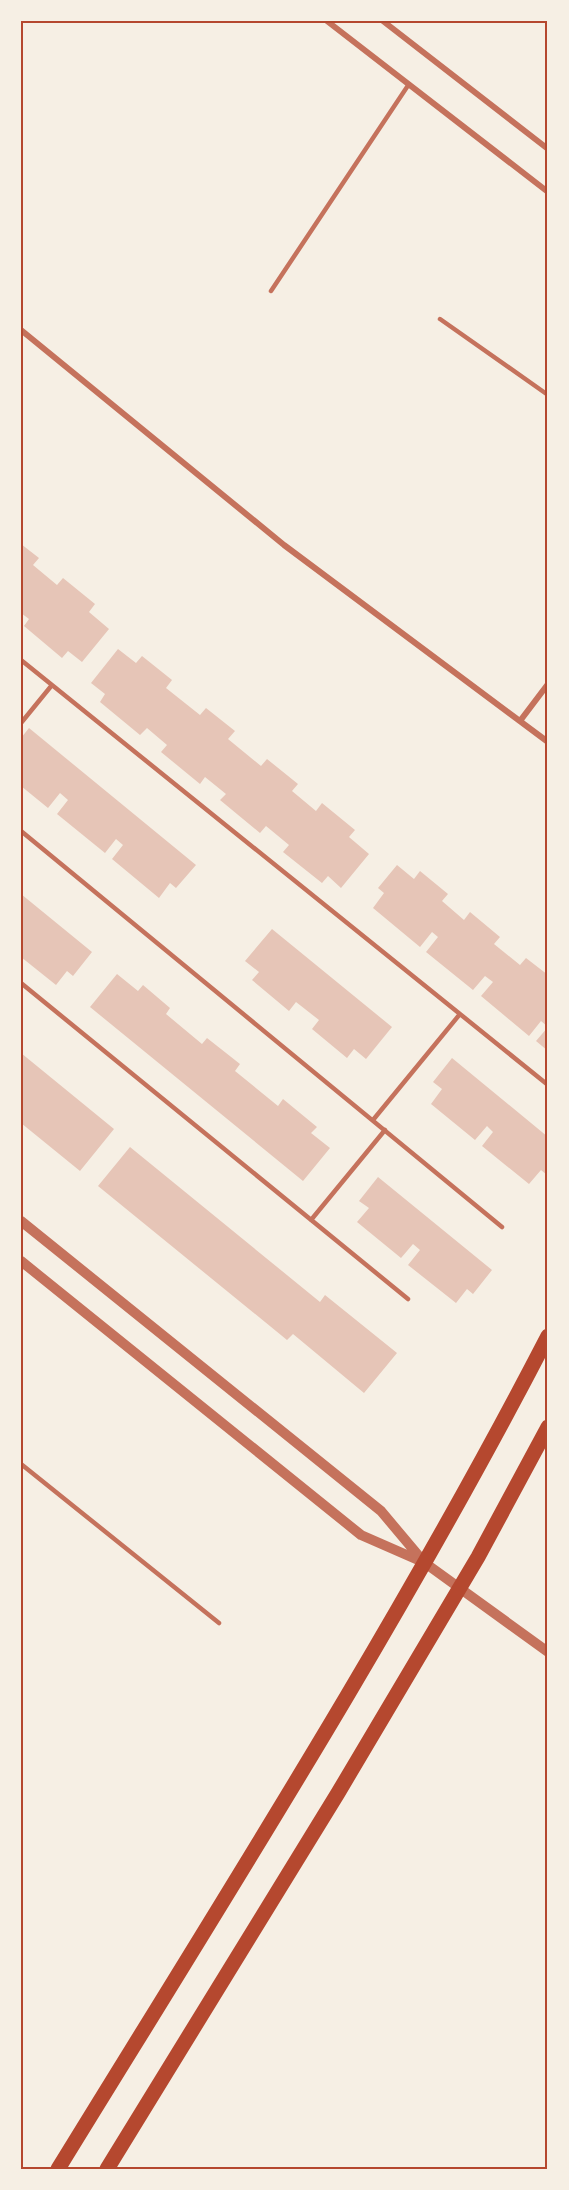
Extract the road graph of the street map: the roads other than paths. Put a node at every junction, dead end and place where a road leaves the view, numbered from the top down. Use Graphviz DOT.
graph roads {
  1 [pos="327,21"];
  2 [pos="383,21"];
  3 [pos="409,84"];
  4 [pos="548,149"];
  5 [pos="548,192"];
  6 [pos="271,291"];
  7 [pos="440,319"];
  8 [pos="21,330"];
  9 [pos="548,395"];
  10 [pos="21,660"];
  11 [pos="548,684"];
  12 [pos="52,685"];
  13 [pos="520,721"];
  14 [pos="21,723"];
  15 [pos="548,742"];
  16 [pos="21,831"];
  17 [pos="21,983"];
  18 [pos="460,1014"];
  19 [pos="548,1085"];
  20 [pos="373,1120"];
  21 [pos="385,1131"];
  22 [pos="311,1220"];
  23 [pos="21,1221"];
  24 [pos="502,1227"];
  25 [pos="21,1261"];
  26 [pos="408,1299"];
  27 [pos="548,1336"];
  28 [pos="548,1427"];
  29 [pos="21,1464"];
  30 [pos="425,1563"];
  31 [pos="459,1587"];
  32 [pos="219,1623"];
  33 [pos="548,1652"];
  34 [pos="58,2169"];
  35 [pos="107,2169"];
  1 -- 3 [label="street"];
  2 -- 4 [label="street"];
  3 -- 5 [label="street"];
  3 -- 6 [label="lane"];
  7 -- 9 [label="lane"];
  8 -- 13 [label="street"];
  10 -- 12 [label="lane"];
  11 -- 13 [label="street"];
  12 -- 14 [label="lane"];
  12 -- 18 [label="lane"];
  13 -- 15 [label="street"];
  16 -- 20 [label="lane"];
  17 -- 22 [label="lane"];
  18 -- 19 [label="lane"];
  18 -- 20 [label="lane"];
  20 -- 21 [label="lane"];
  21 -- 22 [label="lane"];
  21 -- 24 [label="lane"];
  22 -- 26 [label="lane"];
  23 -- 30 [label="street"];
  25 -- 30 [label="street"];
  27 -- 30 [label="main road"];
  28 -- 31 [label="main road"];
  29 -- 32 [label="lane"];
  30 -- 31 [label="street"];
  30 -- 34 [label="main road"];
  31 -- 33 [label="street"];
  31 -- 35 [label="main road"];
}
